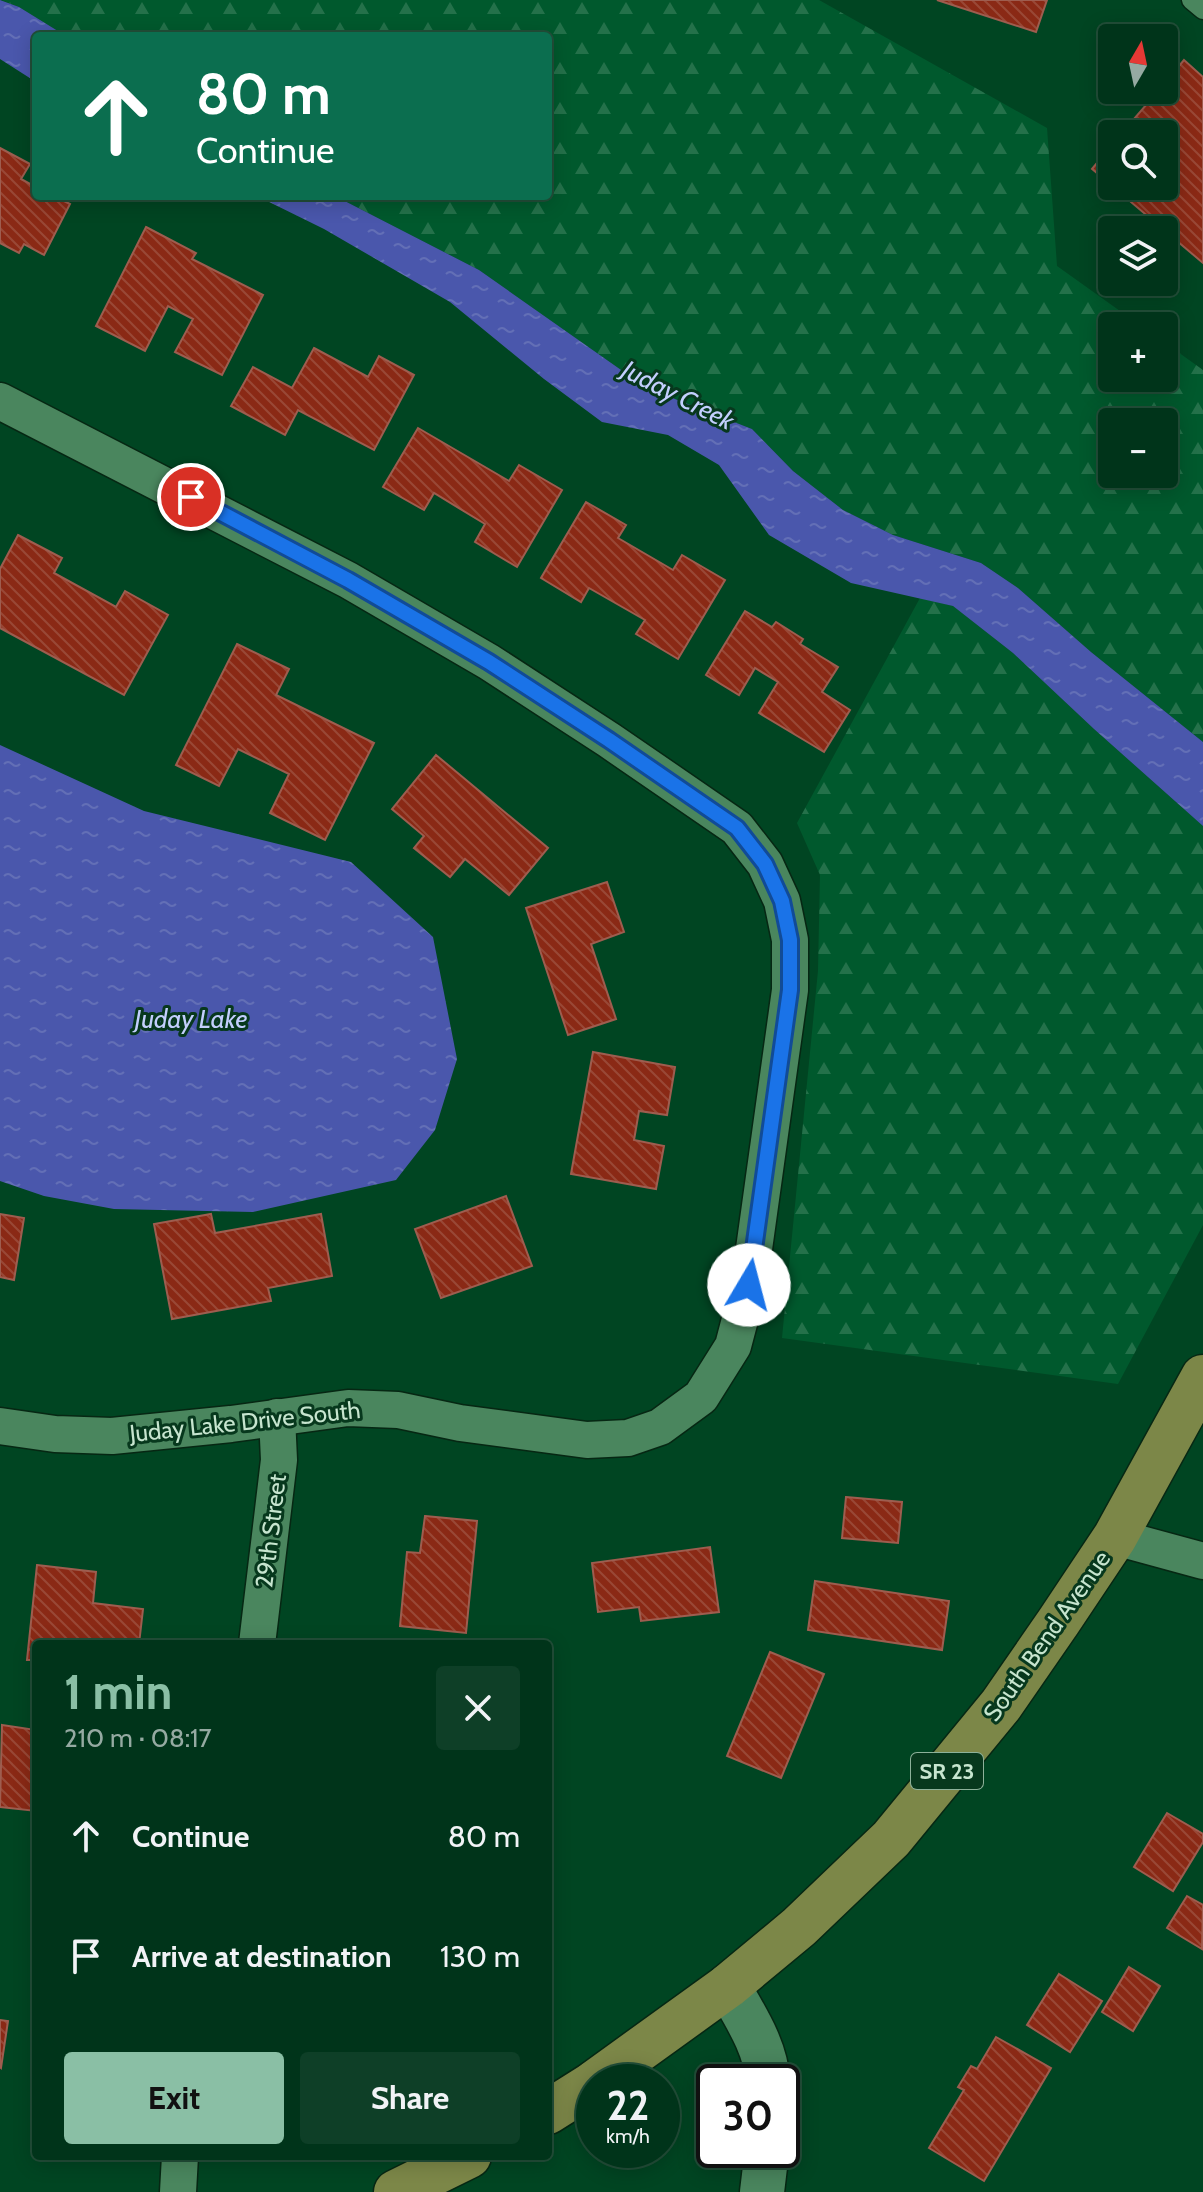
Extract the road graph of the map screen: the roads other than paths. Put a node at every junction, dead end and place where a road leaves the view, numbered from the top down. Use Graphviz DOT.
graph roads {
  1 [pos="1191,0"];
  2 [pos="1203,10"];
  3 [pos="0,401"];
  4 [pos="1203,1377"];
  5 [pos="277,1417"];
  6 [pos="0,1426"];
  7 [pos="1115,1537"];
  8 [pos="1203,1561"];
  9 [pos="257,1640"];
  10 [pos="728,1986"];
  11 [pos="620,2064"];
  12 [pos="765,2064"];
  13 [pos="576,2094"];
  14 [pos="552,2109"];
  15 [pos="180,2160"];
  16 [pos="461,2160"];
  17 [pos="765,2168"];
  18 [pos="178,2192"];
  19 [pos="396,2192"];
  20 [pos="762,2192"];
  1 -- 2 [label="lane"];
  3 -- 5 [label="street, Juday Lake Drive South"];
  4 -- 7 [label="main road, South Bend Avenue / SR 23"];
  5 -- 6 [label="street, Juday Lake Drive South"];
  5 -- 9 [label="street, 29th Street"];
  7 -- 8 [label="street"];
  7 -- 10 [label="main road, South Bend Avenue / SR 23"];
  10 -- 11 [label="main road, South Bend Avenue / SR 23"];
  10 -- 12 [label="street"];
  13 -- 14 [label="main road, South Bend Avenue / SR 23"];
  15 -- 18 [label="street"];
  16 -- 19 [label="main road"];
  17 -- 20 [label="street"];
}
